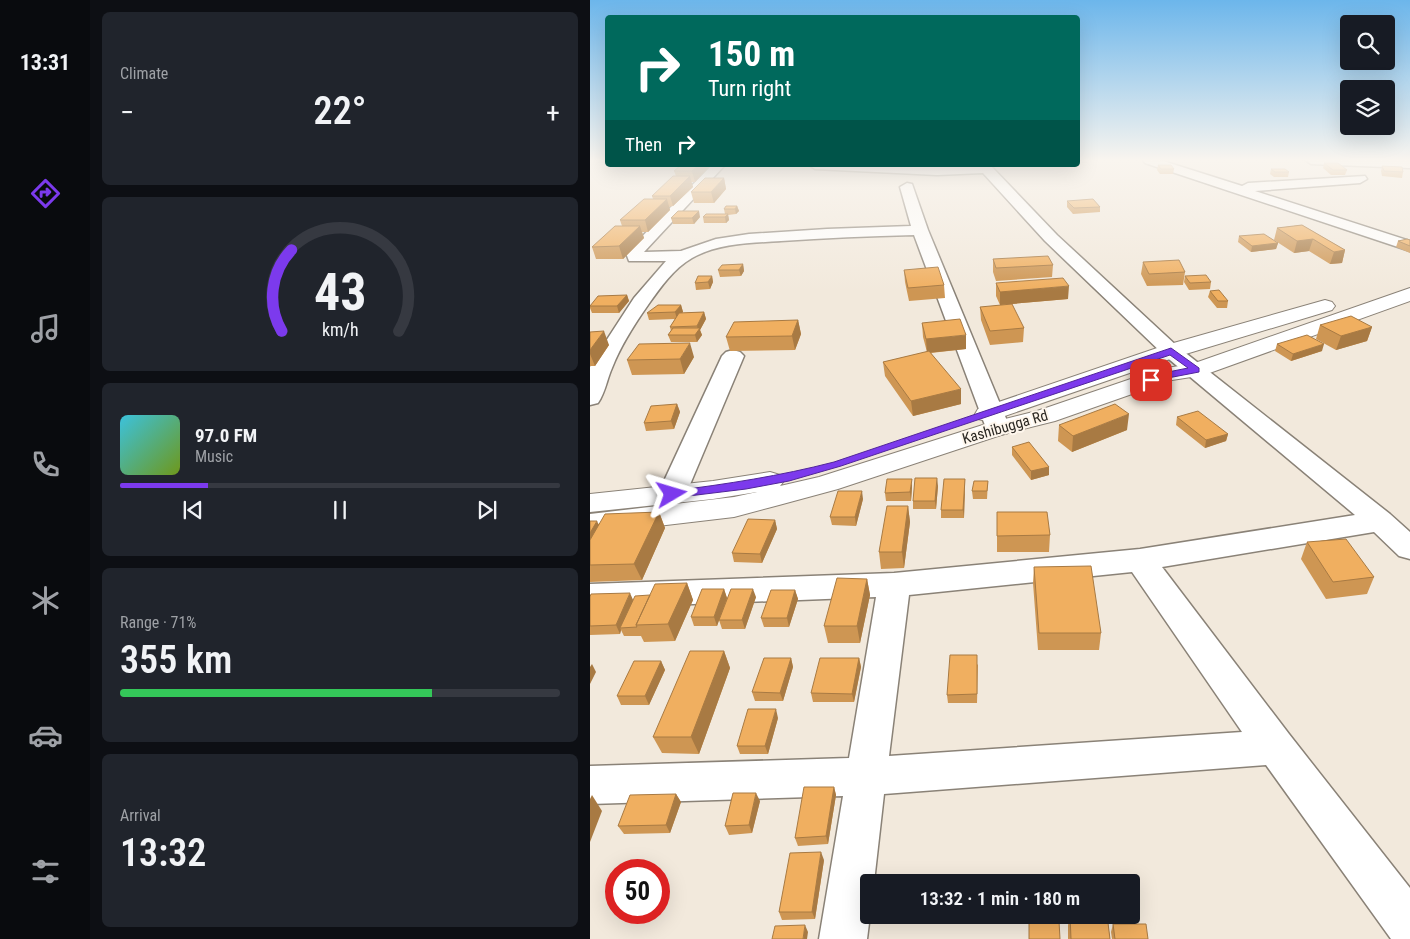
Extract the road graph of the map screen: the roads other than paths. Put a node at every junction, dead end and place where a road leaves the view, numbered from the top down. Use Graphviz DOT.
graph roads {
  1 [pos="682,204"];
  2 [pos="911,204"];
  3 [pos="1019,204"];
  4 [pos="1282,204"];
  5 [pos="920,230"];
  6 [pos="1410,246"];
  7 [pos="684,256"];
  8 [pos="1410,281"];
  9 [pos="1410,294"];
  10 [pos="615,340"];
  11 [pos="590,341"];
  12 [pos="1171,351"];
  13 [pos="733,356"];
  14 [pos="1196,370"];
  15 [pos="591,389"];
  16 [pos="996,420"];
  17 [pos="672,494"];
  18 [pos="590,503"];
  19 [pos="1380,521"];
  20 [pos="590,524"];
  21 [pos="1410,549"];
  22 [pos="1140,560"];
  23 [pos="894,584"];
  24 [pos="590,596"];
  25 [pos="1276,747"];
  26 [pos="866,776"];
  27 [pos="590,785"];
  28 [pos="1410,926"];
  29 [pos="843,939"];
  1 -- 7 [label="street"];
  2 -- 5 [label="street"];
  3 -- 12 [label="street"];
  4 -- 6 [label="street"];
  5 -- 7 [label="street"];
  5 -- 16 [label="street"];
  7 -- 10 [label="street"];
  8 -- 12 [label="main road, Kashibugga Rd"];
  9 -- 14 [label="main road, Kashibugga Rd"];
  10 -- 11 [label="street"];
  10 -- 15 [label="street"];
  12 -- 14 [label="street"];
  12 -- 16 [label="main road, Kashibugga Rd"];
  13 -- 17 [label="street"];
  14 -- 16 [label="main road, Kashibugga Rd"];
  14 -- 19 [label="street"];
  16 -- 17 [label="main road, Kashibugga Rd"];
  16 -- 20 [label="main road, Kashibugga Rd"];
  17 -- 18 [label="main road, Kashibugga Rd"];
  19 -- 21 [label="street"];
  19 -- 22 [label="street"];
  22 -- 23 [label="street"];
  22 -- 25 [label="street"];
  23 -- 24 [label="street"];
  23 -- 26 [label="street"];
  25 -- 26 [label="street"];
  25 -- 28 [label="street"];
  26 -- 27 [label="street"];
  26 -- 29 [label="street"];
}
